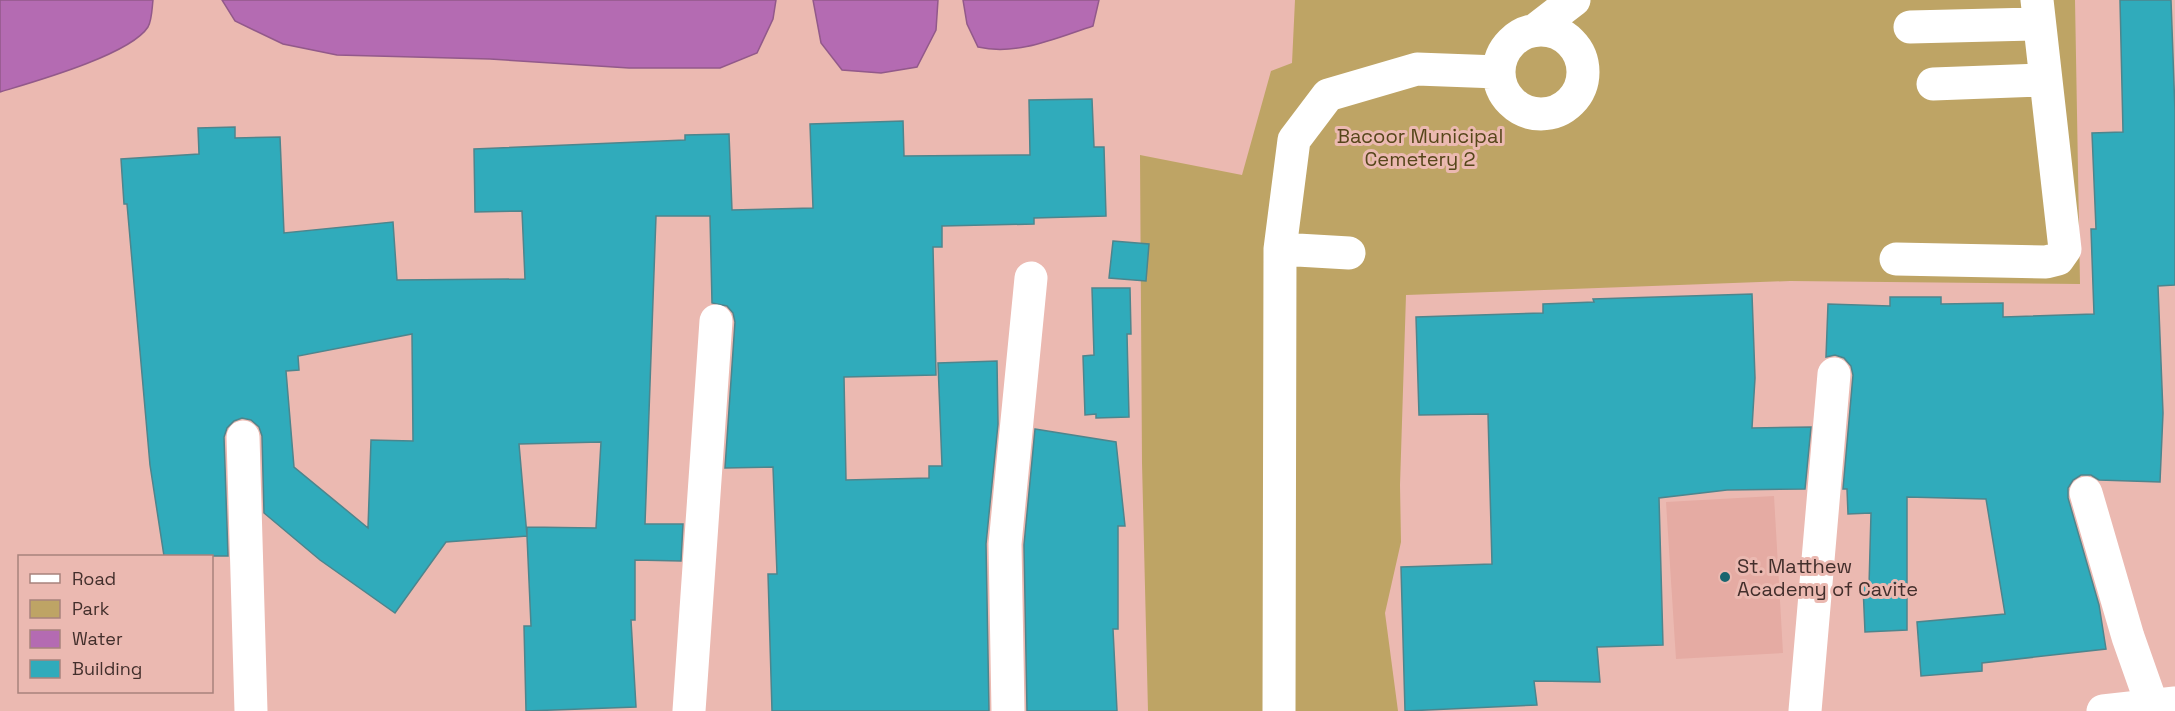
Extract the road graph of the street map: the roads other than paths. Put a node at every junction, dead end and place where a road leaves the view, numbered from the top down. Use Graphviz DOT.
graph roads {
  1 [pos="1574,0"];
  2 [pos="1591,0"];
  3 [pos="2038,12"];
  4 [pos="1910,27"];
  5 [pos="1534,30"];
  6 [pos="1572,42"];
  7 [pos="1498,72"];
  8 [pos="2044,80"];
  9 [pos="1933,84"];
  10 [pos="1280,249"];
  11 [pos="1349,253"];
  12 [pos="1896,259"];
  13 [pos="1031,278"];
  14 [pos="716,321"];
  15 [pos="1834,374"];
  16 [pos="243,437"];
  17 [pos="2086,493"];
  18 [pos="2164,704"];
  19 [pos="251,711"];
  20 [pos="689,711"];
  21 [pos="1008,711"];
  22 [pos="1279,711"];
  23 [pos="1805,711"];
  24 [pos="2109,711"];
  1 -- 5 [label="street"];
  2 -- 6 [label="street"];
  3 -- 4 [label="street"];
  3 -- 8 [label="street"];
  5 -- 6 [label="street"];
  5 -- 7 [label="street"];
  6 -- 7 [label="street"];
  7 -- 10 [label="street"];
  8 -- 9 [label="street"];
  8 -- 12 [label="street"];
  10 -- 11 [label="street"];
  10 -- 22 [label="street"];
  13 -- 21 [label="street"];
  14 -- 20 [label="street"];
  15 -- 23 [label="street"];
  16 -- 19 [label="street"];
  17 -- 18 [label="street"];
  18 -- 24 [label="street"];
}
